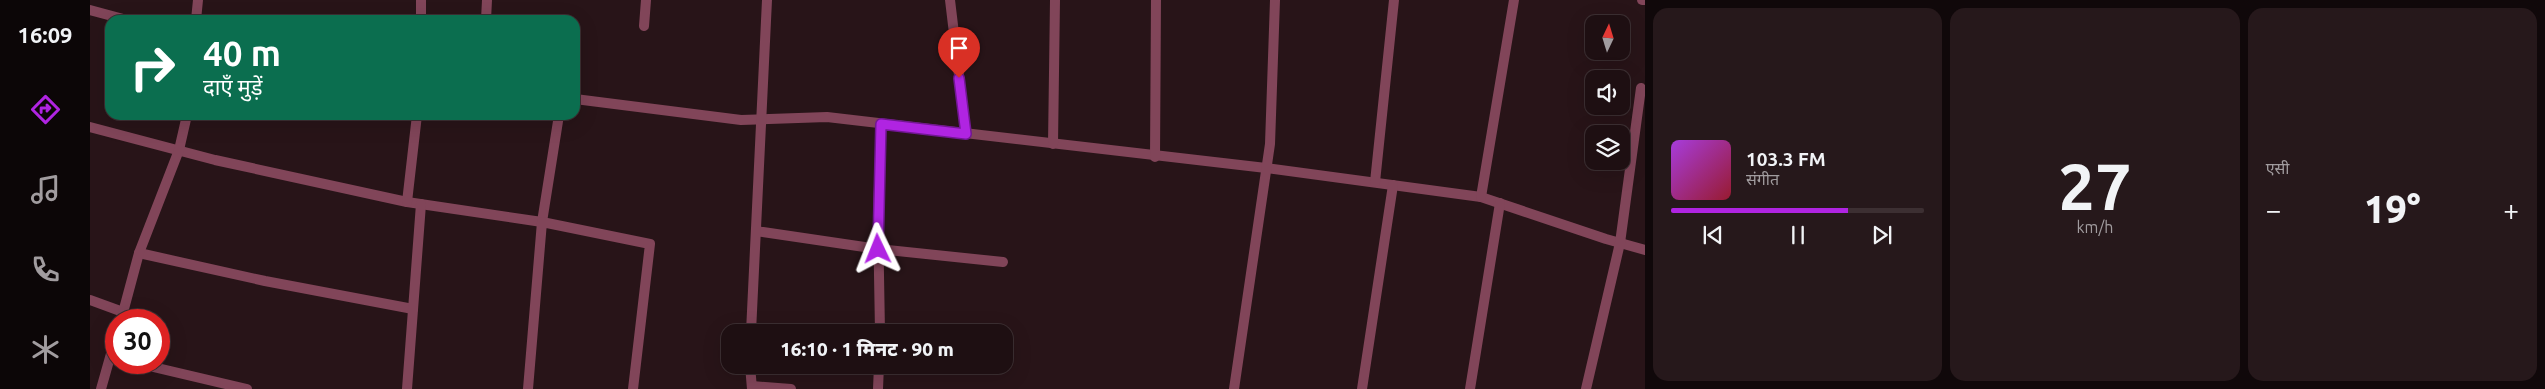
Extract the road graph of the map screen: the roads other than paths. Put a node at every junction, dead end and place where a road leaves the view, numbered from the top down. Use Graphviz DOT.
graph roads {
  1 [pos="198,0"];
  2 [pos="421,0"];
  3 [pos="487,0"];
  4 [pos="646,0"];
  5 [pos="767,0"];
  6 [pos="950,0"];
  7 [pos="1056,0"];
  8 [pos="1156,0"];
  9 [pos="1274,0"];
  10 [pos="1394,0"];
  11 [pos="1514,0"];
  12 [pos="90,10"];
  13 [pos="108,15"];
  14 [pos="196,15"];
  15 [pos="421,15"];
  16 [pos="486,15"];
  17 [pos="644,26"];
  18 [pos="1641,88"];
  19 [pos="580,100"];
  20 [pos="186,120"];
  21 [pos="416,120"];
  22 [pos="558,120"];
  23 [pos="761,120"];
  24 [pos="881,124"];
  25 [pos="90,127"];
  26 [pos="966,134"];
  27 [pos="1052,144"];
  28 [pos="179,150"];
  29 [pos="1154,157"];
  30 [pos="1266,168"];
  31 [pos="1375,182"];
  32 [pos="1393,185"];
  33 [pos="1481,197"];
  34 [pos="407,202"];
  35 [pos="1500,203"];
  36 [pos="421,204"];
  37 [pos="542,222"];
  38 [pos="756,231"];
  39 [pos="1620,243"];
  40 [pos="878,249"];
  41 [pos="1645,250"];
  42 [pos="139,253"];
  43 [pos="1003,262"];
  44 [pos="90,300"];
  45 [pos="108,309"];
  46 [pos="124,309"];
  47 [pos="413,309"];
  48 [pos="751,324"];
  49 [pos="880,324"];
  50 [pos="170,371"];
  51 [pos="106,374"];
  52 [pos="751,374"];
  53 [pos="879,374"];
  54 [pos="752,387"];
  55 [pos="100,389"];
  56 [pos="247,389"];
  57 [pos="406,389"];
  58 [pos="528,389"];
  59 [pos="633,389"];
  60 [pos="791,389"];
  61 [pos="878,389"];
  62 [pos="1234,389"];
  63 [pos="1362,389"];
  64 [pos="1470,389"];
  65 [pos="1586,389"];
  1 -- 14 [label="street"];
  2 -- 15 [label="street"];
  3 -- 16 [label="street"];
  4 -- 17 [label="street"];
  5 -- 23 [label="street"];
  6 -- 26 [label="street"];
  7 -- 27 [label="street"];
  8 -- 29 [label="street"];
  9 -- 30 [label="street"];
  10 -- 31 [label="street"];
  11 -- 33 [label="street"];
  12 -- 13 [label="street"];
  18 -- 39 [label="street"];
  19 -- 23 [label="street"];
  20 -- 28 [label="street"];
  21 -- 34 [label="street"];
  22 -- 37 [label="street"];
  23 -- 24 [label="street"];
  23 -- 38 [label="street"];
  24 -- 26 [label="street"];
  24 -- 40 [label="street"];
  25 -- 28 [label="street"];
  26 -- 27 [label="street"];
  27 -- 29 [label="street"];
  28 -- 34 [label="street"];
  28 -- 42 [label="street"];
  29 -- 30 [label="street"];
  30 -- 31 [label="street"];
  30 -- 62 [label="street"];
  31 -- 32 [label="street"];
  32 -- 33 [label="street"];
  32 -- 63 [label="street"];
  33 -- 35 [label="street"];
  34 -- 36 [label="street"];
  35 -- 39 [label="street"];
  35 -- 64 [label="street"];
  36 -- 37 [label="street"];
  36 -- 47 [label="street"];
  37 -- 58 [label="street"];
  37 -- 59 [label="street"];
  38 -- 40 [label="street"];
  38 -- 48 [label="street"];
  39 -- 41 [label="street"];
  39 -- 65 [label="street"];
  40 -- 43 [label="street"];
  40 -- 49 [label="street"];
  42 -- 46 [label="street"];
  42 -- 47 [label="street"];
  44 -- 45 [label="street"];
  47 -- 57 [label="street"];
  50 -- 56 [label="street"];
  51 -- 55 [label="street"];
  52 -- 54 [label="street"];
  53 -- 61 [label="street"];
  54 -- 60 [label="street"];
}
